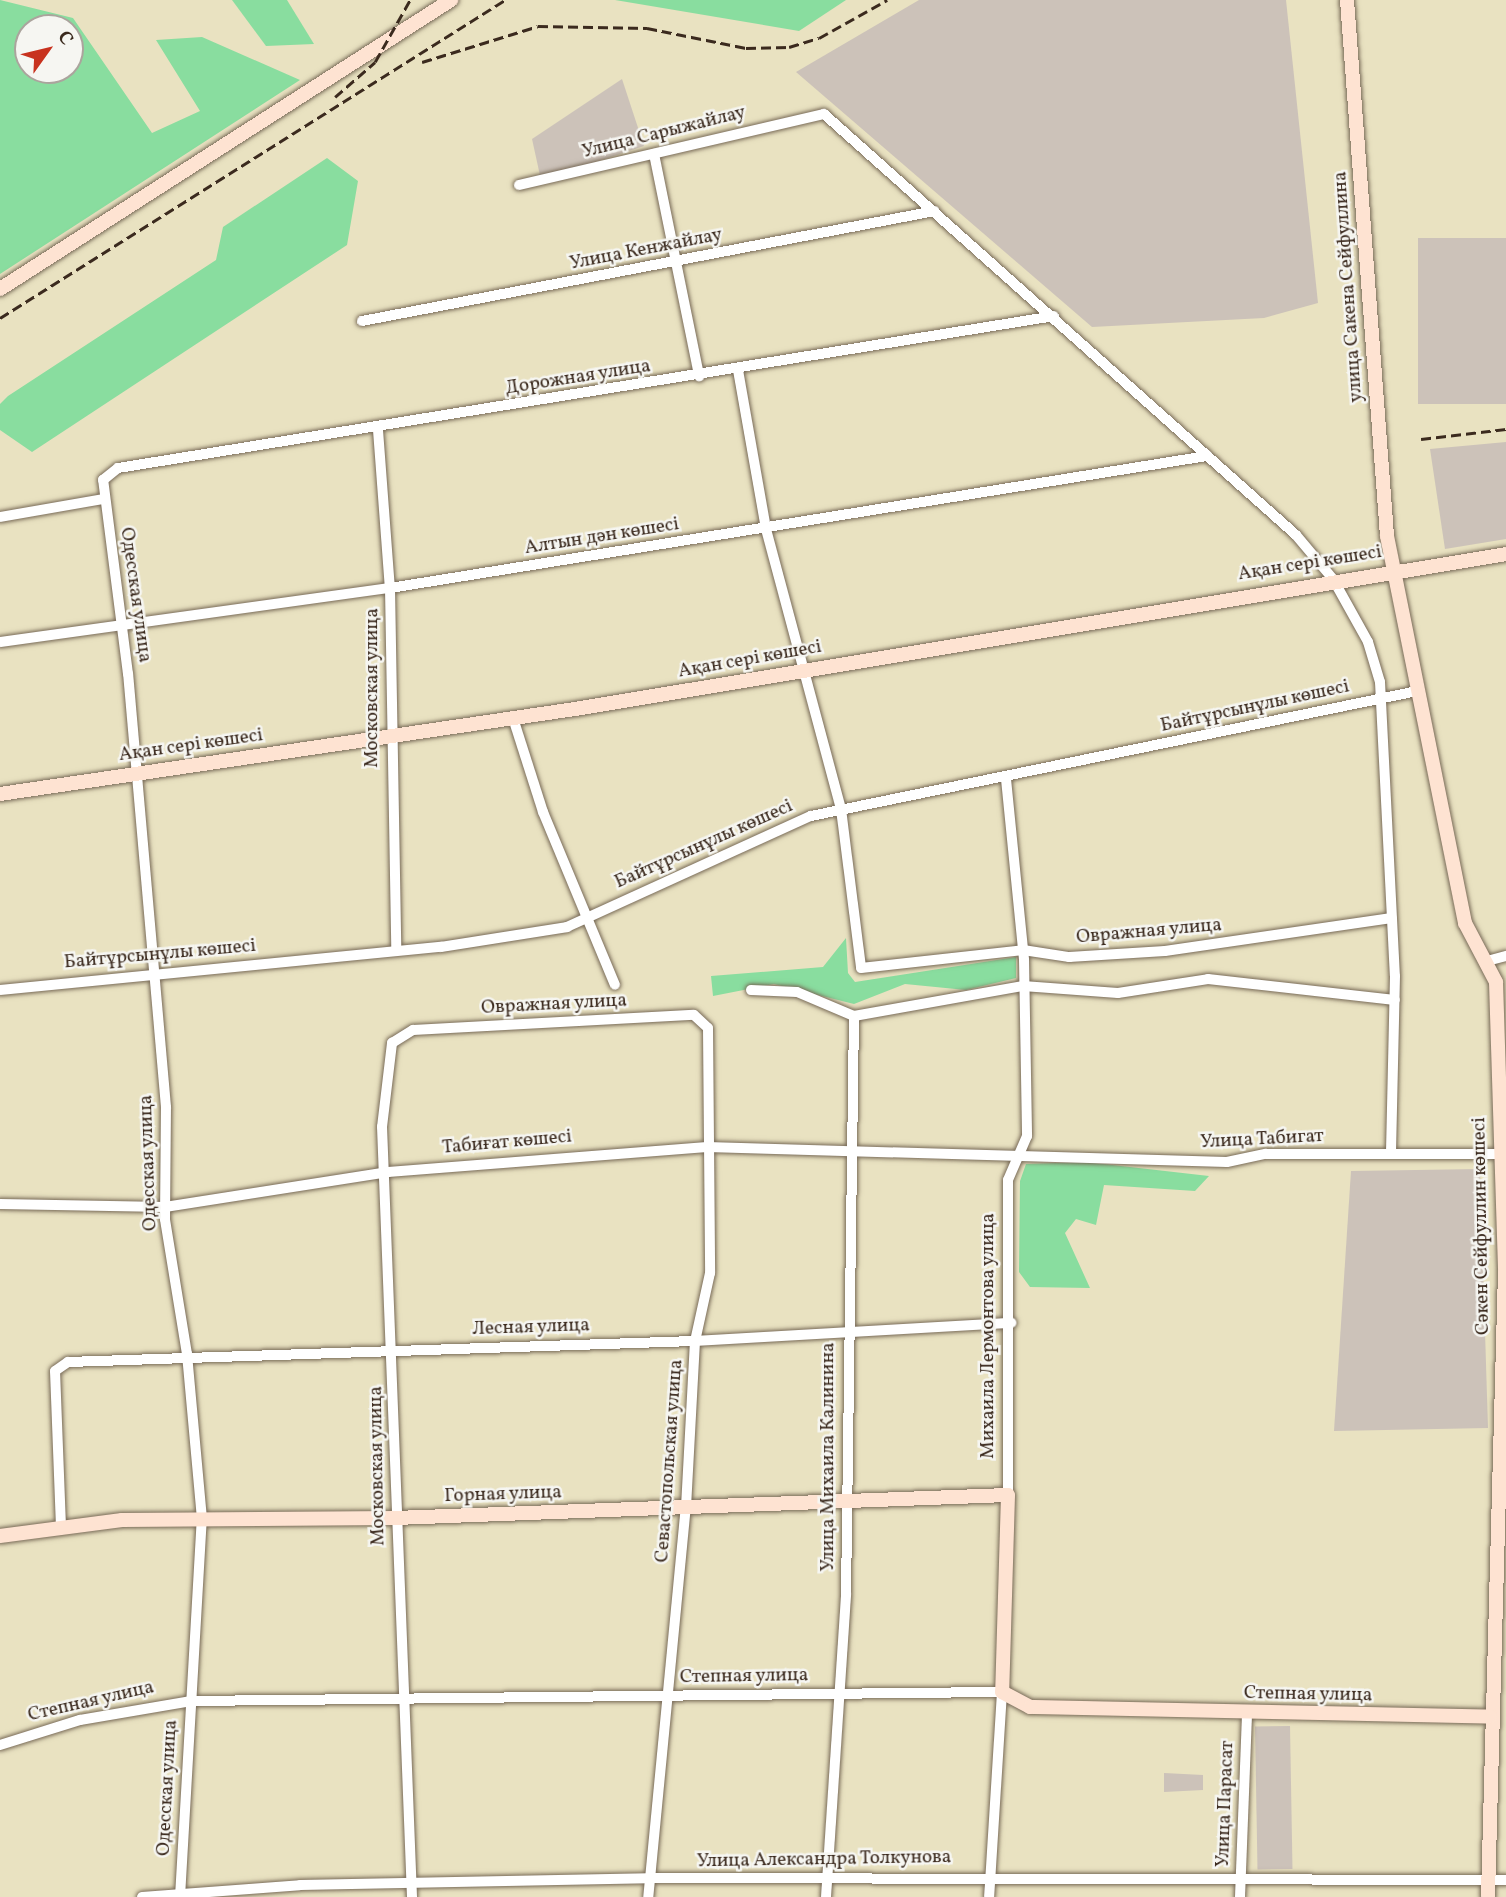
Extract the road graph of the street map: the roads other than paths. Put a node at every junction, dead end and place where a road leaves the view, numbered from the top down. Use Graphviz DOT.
graph roads {
  1 [pos="451,0"];
  2 [pos="1347,0"];
  3 [pos="654,154"];
  4 [pos="519,185"];
  5 [pos="935,211"];
  6 [pos="675,263"];
  7 [pos="0,289"];
  8 [pos="1054,316"];
  9 [pos="362,321"];
  10 [pos="738,370"];
  11 [pos="699,376"];
  12 [pos="378,430"];
  13 [pos="1207,456"];
  14 [pos="108,472"];
  15 [pos="103,499"];
  16 [pos="0,517"];
  17 [pos="766,529"];
  18 [pos="1506,554"];
  19 [pos="1394,570"];
  20 [pos="1334,579"];
  21 [pos="390,588"];
  22 [pos="123,624"];
  23 [pos="0,642"];
  24 [pos="802,670"];
  25 [pos="1417,691"];
  26 [pos="1380,699"];
  27 [pos="513,718"];
  28 [pos="392,736"];
  29 [pos="137,773"];
  30 [pos="1006,779"];
  31 [pos="0,794"];
  32 [pos="841,809"];
  33 [pos="588,918"];
  34 [pos="1392,918"];
  35 [pos="396,947"];
  36 [pos="1023,950"];
  37 [pos="1506,956"];
  38 [pos="1488,961"];
  39 [pos="153,974"];
  40 [pos="615,985"];
  41 [pos="1023,986"];
  42 [pos="0,990"];
  43 [pos="751,990"];
  44 [pos="1395,1000"];
  45 [pos="854,1016"];
  46 [pos="708,1028"];
  47 [pos="397,1036"];
  48 [pos="707,1147"];
  49 [pos="1020,1153"];
  50 [pos="851,1154"];
  51 [pos="1391,1154"];
  52 [pos="1504,1154"];
  53 [pos="388,1172"];
  54 [pos="0,1204"];
  55 [pos="165,1207"];
  56 [pos="1011,1322"];
  57 [pos="848,1329"];
  58 [pos="695,1341"];
  59 [pos="393,1350"];
  60 [pos="187,1354"];
  61 [pos="1008,1495"];
  62 [pos="846,1496"];
  63 [pos="686,1505"];
  64 [pos="395,1518"];
  65 [pos="202,1519"];
  66 [pos="61,1527"];
  67 [pos="0,1536"];
  68 [pos="1002,1692"];
  69 [pos="839,1694"];
  70 [pos="408,1695"];
  71 [pos="670,1698"];
  72 [pos="191,1701"];
  73 [pos="1247,1713"];
  74 [pos="1490,1717"];
  75 [pos="0,1745"];
  76 [pos="989,1875"];
  77 [pos="1240,1877"];
  78 [pos="649,1878"];
  79 [pos="1489,1879"];
  80 [pos="1506,1880"];
  81 [pos="827,1881"];
  82 [pos="412,1882"];
  83 [pos="267,1892"];
  84 [pos="180,1895"];
  85 [pos="142,1897"];
  86 [pos="412,1897"];
  87 [pos="648,1897"];
  88 [pos="826,1897"];
  89 [pos="989,1897"];
  90 [pos="1240,1897"];
  91 [pos="1488,1897"];
  1 -- 7 [label="street"];
  2 -- 19 [label="street, улица Сакена Сейфуллина"];
  3 -- 4 [label="street, Улица Сарыжайлау"];
  3 -- 5 [label="street, Улица Сарыжайлау"];
  3 -- 6 [label="street"];
  5 -- 6 [label="street, Улица Кенжайлау"];
  5 -- 8 [label="street"];
  6 -- 9 [label="street, Улица Кенжайлау"];
  6 -- 11 [label="street"];
  8 -- 10 [label="street, Дорожная улица"];
  8 -- 13 [label="street"];
  10 -- 11 [label="street, Дорожная улица"];
  10 -- 17 [label="street"];
  11 -- 12 [label="street, Дорожная улица"];
  12 -- 14 [label="street, Дорожная улица"];
  12 -- 21 [label="street, Московская улица"];
  13 -- 17 [label="street, Алтын дән көшесі"];
  13 -- 20 [label="street"];
  14 -- 15 [label="street, Одесская улица"];
  15 -- 16 [label="street"];
  15 -- 22 [label="street, Одесская улица"];
  17 -- 21 [label="street, Алтын дән көшесі"];
  17 -- 24 [label="street"];
  18 -- 19 [label="street, Ақан сері көшесі"];
  19 -- 20 [label="street, Ақан сері көшесі"];
  19 -- 25 [label="street, Сәкен Сейфуллин көшесі"];
  20 -- 24 [label="street, Ақан сері көшесі"];
  20 -- 26 [label="street"];
  21 -- 22 [label="street, Алтын дән көшесі"];
  21 -- 28 [label="street, Московская улица"];
  22 -- 23 [label="street, Алтын дән көшесі"];
  22 -- 29 [label="street, Одесская улица"];
  24 -- 27 [label="street, Ақан сері көшесі"];
  24 -- 32 [label="street"];
  25 -- 26 [label="street, Байтұрсынұлы көшесі"];
  25 -- 38 [label="street, Сәкен Сейфуллин көшесі"];
  26 -- 30 [label="street, Байтұрсынұлы көшесі"];
  26 -- 34 [label="street"];
  27 -- 28 [label="street, Ақан сері көшесі"];
  27 -- 33 [label="street"];
  28 -- 29 [label="street, Ақан сері көшесі"];
  28 -- 35 [label="street, Московская улица"];
  29 -- 31 [label="street, Ақан сері көшесі"];
  29 -- 39 [label="street, Одесская улица"];
  30 -- 32 [label="street, Байтұрсынұлы көшесі"];
  30 -- 36 [label="street, Михаила Лермонтова улица"];
  32 -- 33 [label="street, Байтұрсынұлы көшесі"];
  32 -- 36 [label="street, Овражная улица"];
  33 -- 35 [label="street, Байтұрсынұлы көшесі"];
  33 -- 40 [label="street"];
  34 -- 36 [label="street, Овражная улица"];
  34 -- 44 [label="street"];
  35 -- 39 [label="street, Байтұрсынұлы көшесі"];
  36 -- 41 [label="street, Михаила Лермонтова улица"];
  37 -- 38 [label="street"];
  38 -- 52 [label="street, Сәкен Сейфуллин көшесі"];
  39 -- 42 [label="street, Байтұрсынұлы көшесі"];
  39 -- 55 [label="street, Одесская улица"];
  41 -- 44 [label="street"];
  41 -- 45 [label="street"];
  41 -- 49 [label="street, Михаила Лермонтова улица"];
  43 -- 45 [label="street"];
  44 -- 51 [label="street"];
  45 -- 50 [label="street, Улица Михаила Калинина"];
  46 -- 47 [label="street, Овражная улица"];
  46 -- 48 [label="street, Севастопольская улица"];
  47 -- 53 [label="street, Московская улица"];
  48 -- 50 [label="street, Табиғат көшесі"];
  48 -- 53 [label="street, Табиғат көшесі"];
  48 -- 58 [label="street, Севастопольская улица"];
  49 -- 50 [label="street, Табиғат көшесі"];
  49 -- 51 [label="street, Улица Табигат"];
  49 -- 56 [label="street, Михаила Лермонтова улица"];
  50 -- 57 [label="street, Улица Михаила Калинина"];
  51 -- 52 [label="street, Улица Табигат"];
  52 -- 74 [label="street, Сәкен Сейфуллин көшесі"];
  53 -- 55 [label="street, Табиғат көшесі"];
  53 -- 59 [label="street, Московская улица"];
  54 -- 55 [label="street, Табиғат көшесі"];
  55 -- 60 [label="street, Одесская улица"];
  56 -- 57 [label="street, Лесная улица"];
  56 -- 61 [label="street, Михаила Лермонтова улица"];
  57 -- 58 [label="street, Лесная улица"];
  57 -- 62 [label="street, Улица Михаила Калинина"];
  58 -- 59 [label="street, Лесная улица"];
  58 -- 63 [label="street, Севастопольская улица"];
  59 -- 60 [label="street, Лесная улица"];
  59 -- 64 [label="street, Московская улица"];
  60 -- 65 [label="street, Одесская улица"];
  60 -- 66 [label="street, Лесная улица"];
  61 -- 62 [label="street, Горная улица"];
  61 -- 68 [label="street, Михаила Лермонтова улица"];
  62 -- 63 [label="street, Горная улица"];
  62 -- 69 [label="street, Улица Михаила Калинина"];
  63 -- 64 [label="street, Горная улица"];
  63 -- 71 [label="street, Севастопольская улица"];
  64 -- 65 [label="street, Горная улица"];
  64 -- 70 [label="street, Московская улица"];
  65 -- 66 [label="street, Горная улица"];
  65 -- 72 [label="street, Одесская улица"];
  66 -- 67 [label="street, Горная улица"];
  68 -- 69 [label="street, Степная улица"];
  68 -- 73 [label="street, Степная улица"];
  68 -- 76 [label="street, Михаила Лермонтова улица"];
  69 -- 71 [label="street, Степная улица"];
  69 -- 81 [label="street, Улица Михаила Калинина"];
  70 -- 71 [label="street, Степная улица"];
  70 -- 72 [label="street, Степная улица"];
  70 -- 82 [label="street, Московская улица"];
  71 -- 78 [label="street, Севастопольская улица"];
  72 -- 75 [label="street, Степная улица"];
  72 -- 84 [label="street, Одесская улица"];
  73 -- 74 [label="street, Степная улица"];
  73 -- 77 [label="street, Улица Парасат"];
  74 -- 79 [label="street, Сәкен Сейфуллин көшесі"];
  76 -- 77 [label="street, Улица Александра Толкунова"];
  76 -- 81 [label="street, Улица Александра Толкунова"];
  76 -- 89 [label="street, Михаила Лермонтова улица"];
  77 -- 79 [label="street, Улица Александра Толкунова"];
  77 -- 90 [label="street, Улица Парасат"];
  78 -- 81 [label="street, Улица Александра Толкунова"];
  78 -- 82 [label="street, Улица Александра Толкунова"];
  78 -- 87 [label="street, Севастопольская улица"];
  79 -- 80 [label="street, Улица Александра Толкунова"];
  79 -- 91 [label="street, Сәкен Сейфуллин көшесі"];
  81 -- 88 [label="street, Улица Михаила Калинина"];
  82 -- 83 [label="street, Улица Александра Толкунова"];
  82 -- 86 [label="street, Московская улица"];
  83 -- 84 [label="street, Улица Александра Толкунова"];
  84 -- 85 [label="street, Улица Александра Толкунова"];
}
